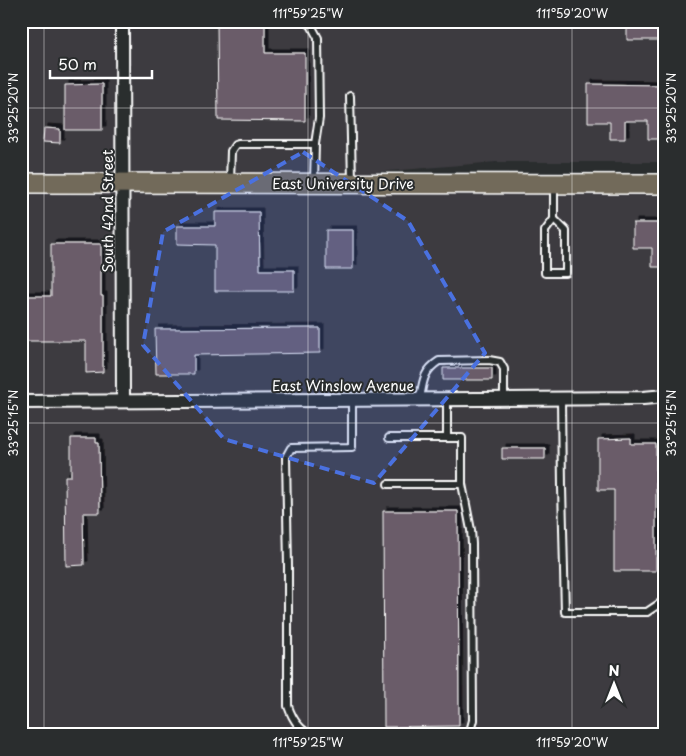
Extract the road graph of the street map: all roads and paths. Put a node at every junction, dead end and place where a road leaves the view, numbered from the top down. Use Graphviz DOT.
graph roads {
  1 [pos="122,21"];
  2 [pos="305,21"];
  3 [pos="350,96"];
  4 [pos="315,144"];
  5 [pos="21,183"];
  6 [pos="122,183"];
  7 [pos="230,183"];
  8 [pos="314,183"];
  9 [pos="352,183"];
  10 [pos="554,184"];
  11 [pos="665,184"];
  12 [pos="554,219"];
  13 [pos="665,396"];
  14 [pos="447,399"];
  15 [pos="504,399"];
  16 [pos="561,399"];
  17 [pos="352,400"];
  18 [pos="420,400"];
  19 [pos="123,401"];
  20 [pos="21,402"];
  21 [pos="389,438"];
  22 [pos="447,438"];
  23 [pos="388,484"];
  24 [pos="462,484"];
  25 [pos="665,600"];
  26 [pos="312,735"];
  27 [pos="469,735"];
  1 -- 6 [label="street, South 42nd Street"];
  2 -- 4 [label="lane"];
  3 -- 9 [label="lane"];
  4 -- 7 [label="lane"];
  4 -- 8 [label="lane"];
  5 -- 6 [label="main road, East University Drive"];
  6 -- 7 [label="main road, East University Drive"];
  6 -- 19 [label="street, South 42nd Street"];
  7 -- 8 [label="main road, East University Drive"];
  8 -- 9 [label="main road, East University Drive"];
  9 -- 10 [label="main road, East University Drive"];
  10 -- 11 [label="main road, East University Drive"];
  10 -- 12 [label="lane"];
  12 -- 12 [label="lane"];
  13 -- 16 [label="street, East Winslow Avenue"];
  14 -- 15 [label="street, East Winslow Avenue"];
  14 -- 18 [label="street, East Winslow Avenue"];
  14 -- 22 [label="lane"];
  15 -- 16 [label="street, East Winslow Avenue"];
  15 -- 18 [label="lane"];
  16 -- 25 [label="lane"];
  17 -- 18 [label="street, East Winslow Avenue"];
  17 -- 19 [label="street, East Winslow Avenue"];
  17 -- 26 [label="lane"];
  19 -- 20 [label="street, East Winslow Avenue"];
  21 -- 22 [label="lane"];
  22 -- 24 [label="lane"];
  23 -- 24 [label="lane"];
  24 -- 27 [label="lane"];
}
